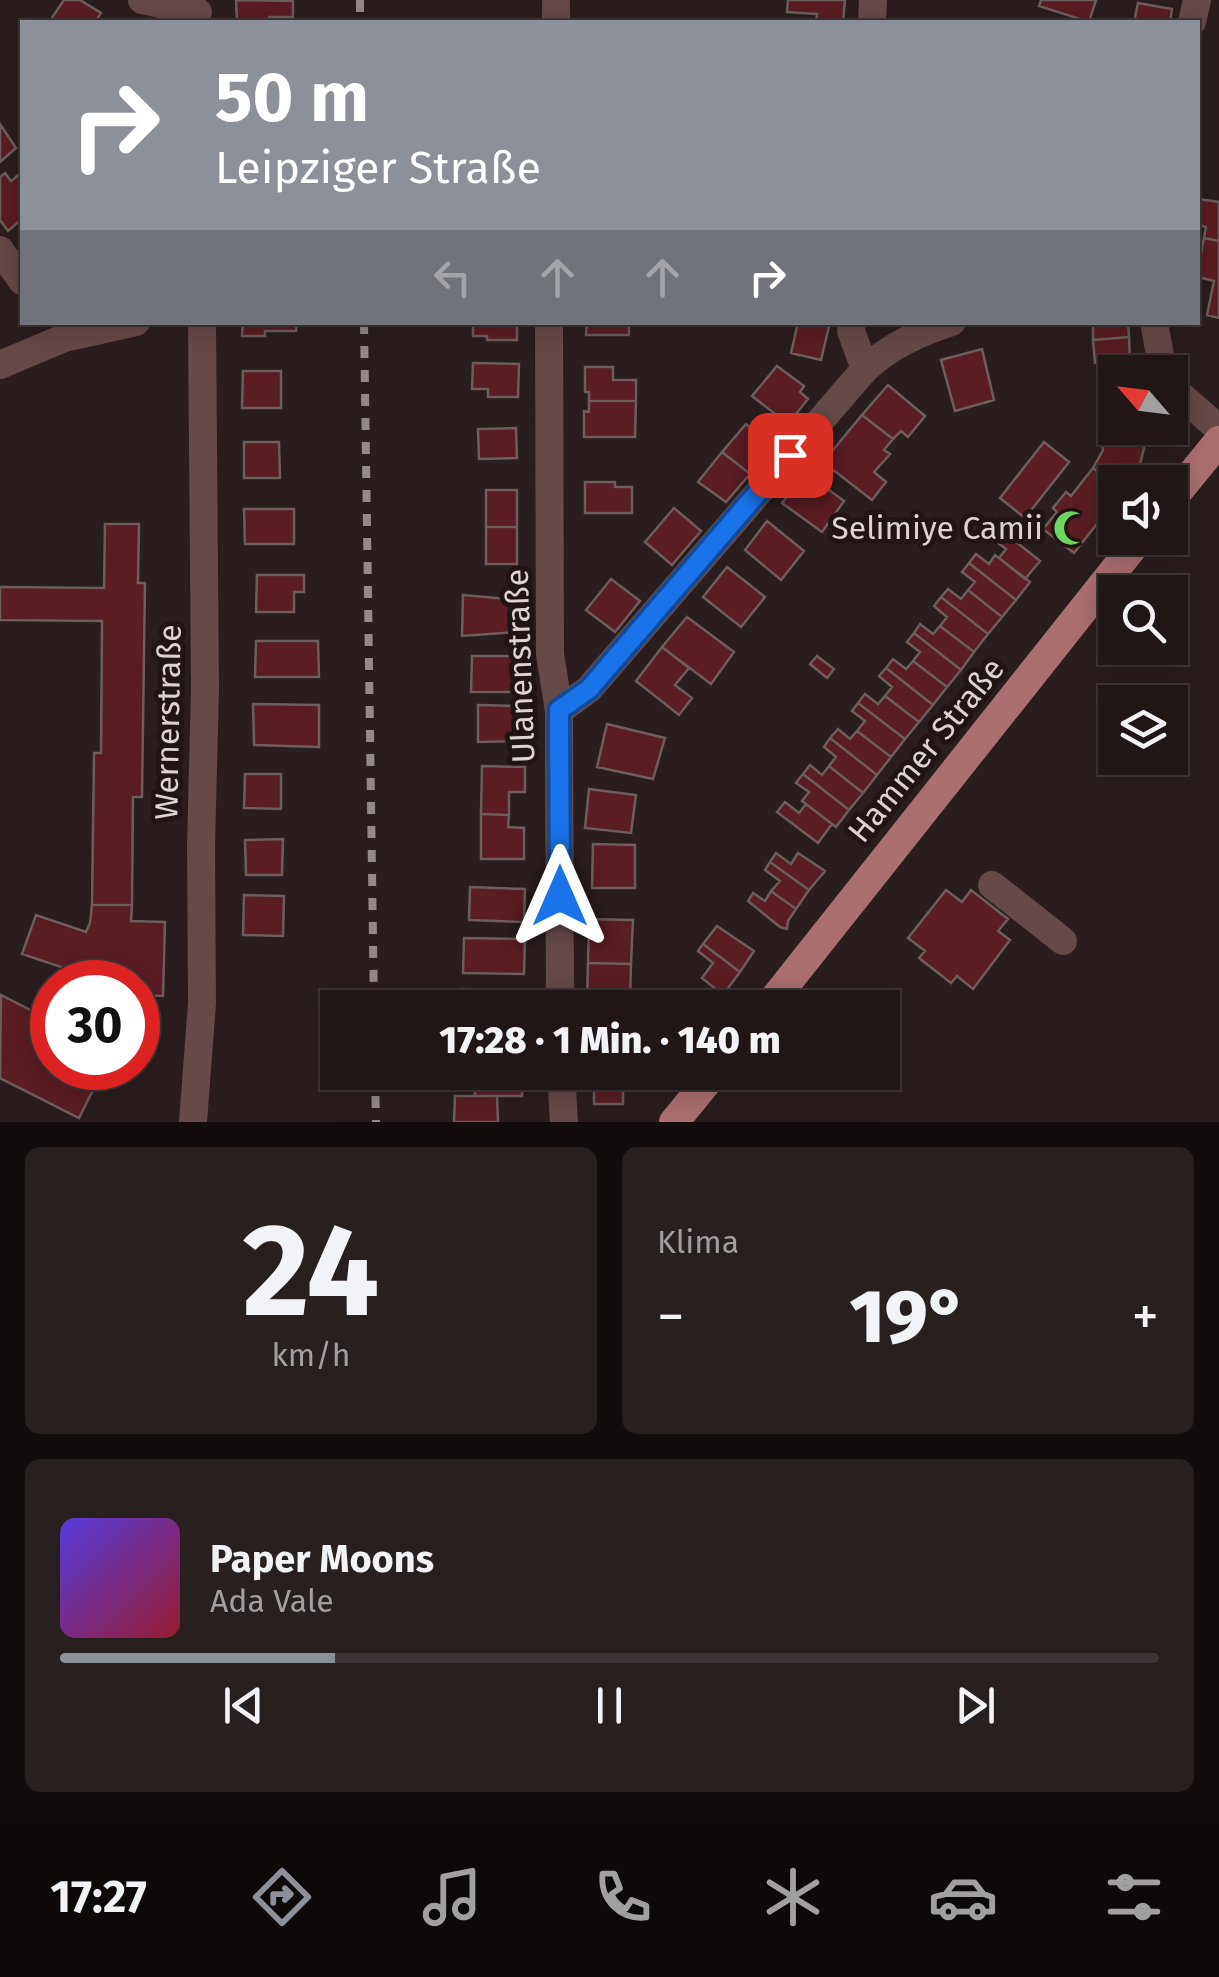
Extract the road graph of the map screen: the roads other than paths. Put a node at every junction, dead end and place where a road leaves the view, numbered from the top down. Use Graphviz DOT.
graph roads {
  1 [pos="142,0"];
  2 [pos="198,12"];
  3 [pos="0,250"];
  4 [pos="20,278"];
  5 [pos="107,325"];
  6 [pos="202,325"];
  7 [pos="549,325"];
  8 [pos="852,325"];
  9 [pos="943,325"];
  10 [pos="1155,325"];
  11 [pos="58,330"];
  12 [pos="1160,355"];
  13 [pos="0,365"];
  14 [pos="865,369"];
  15 [pos="1188,402"];
  16 [pos="1219,429"];
  17 [pos="1219,441"];
  18 [pos="1188,479"];
  19 [pos="1127,555"];
  20 [pos="559,710"];
  21 [pos="992,885"];
  22 [pos="1063,941"];
  23 [pos="560,990"];
  24 [pos="781,990"];
  25 [pos="562,1090"];
  26 [pos="700,1090"];
  27 [pos="193,1122"];
  28 [pos="564,1122"];
  29 [pos="674,1122"];
  1 -- 2 [label="street"];
  3 -- 4 [label="street"];
  5 -- 11 [label="street"];
  6 -- 27 [label="street, Wernerstraße"];
  7 -- 20 [label="street, Ulanenstraße"];
  8 -- 14 [label="street"];
  9 -- 14 [label="street"];
  10 -- 12 [label="street"];
  11 -- 13 [label="street"];
  14 -- 20 [label="street"];
  15 -- 16 [label="street"];
  17 -- 18 [label="main road"];
  19 -- 24 [label="main road, Hammer Straße"];
  20 -- 23 [label="street, Ulanenstraße"];
  21 -- 22 [label="street"];
  25 -- 28 [label="street"];
  26 -- 29 [label="main road"];
}
